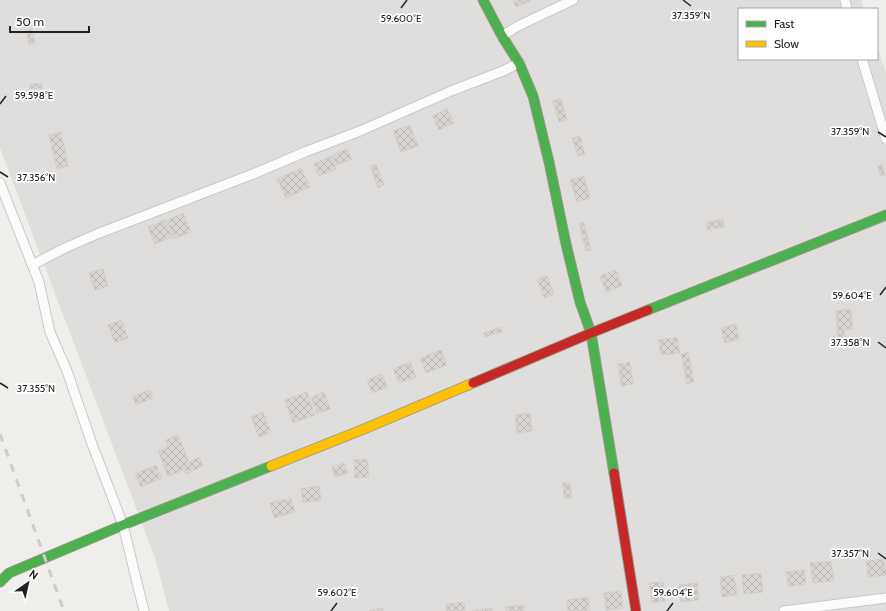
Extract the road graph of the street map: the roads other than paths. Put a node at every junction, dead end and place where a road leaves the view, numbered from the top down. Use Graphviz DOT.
graph roads {
  1 [pos="483,0"];
  2 [pos="573,0"];
  3 [pos="502,36"];
  4 [pos="862,60"];
  5 [pos="519,63"];
  6 [pos="886,139"];
  7 [pos="0,183"];
  8 [pos="886,215"];
  9 [pos="32,265"];
  10 [pos="591,333"];
  11 [pos="123,525"];
  12 [pos="5,572"];
  13 [pos="0,582"];
  14 [pos="886,598"];
  15 [pos="144,611"];
  16 [pos="636,611"];
  17 [pos="784,611"];
  1 -- 3 [label="street"];
  2 -- 3 [label="street"];
  3 -- 5 [label="street"];
  4 -- 6 [label="street"];
  5 -- 9 [label="street"];
  5 -- 10 [label="street"];
  7 -- 9 [label="street"];
  8 -- 10 [label="street"];
  9 -- 11 [label="street"];
  10 -- 11 [label="street"];
  10 -- 16 [label="street"];
  11 -- 12 [label="street"];
  11 -- 15 [label="street"];
  12 -- 13 [label="street"];
  14 -- 17 [label="street"];
}
